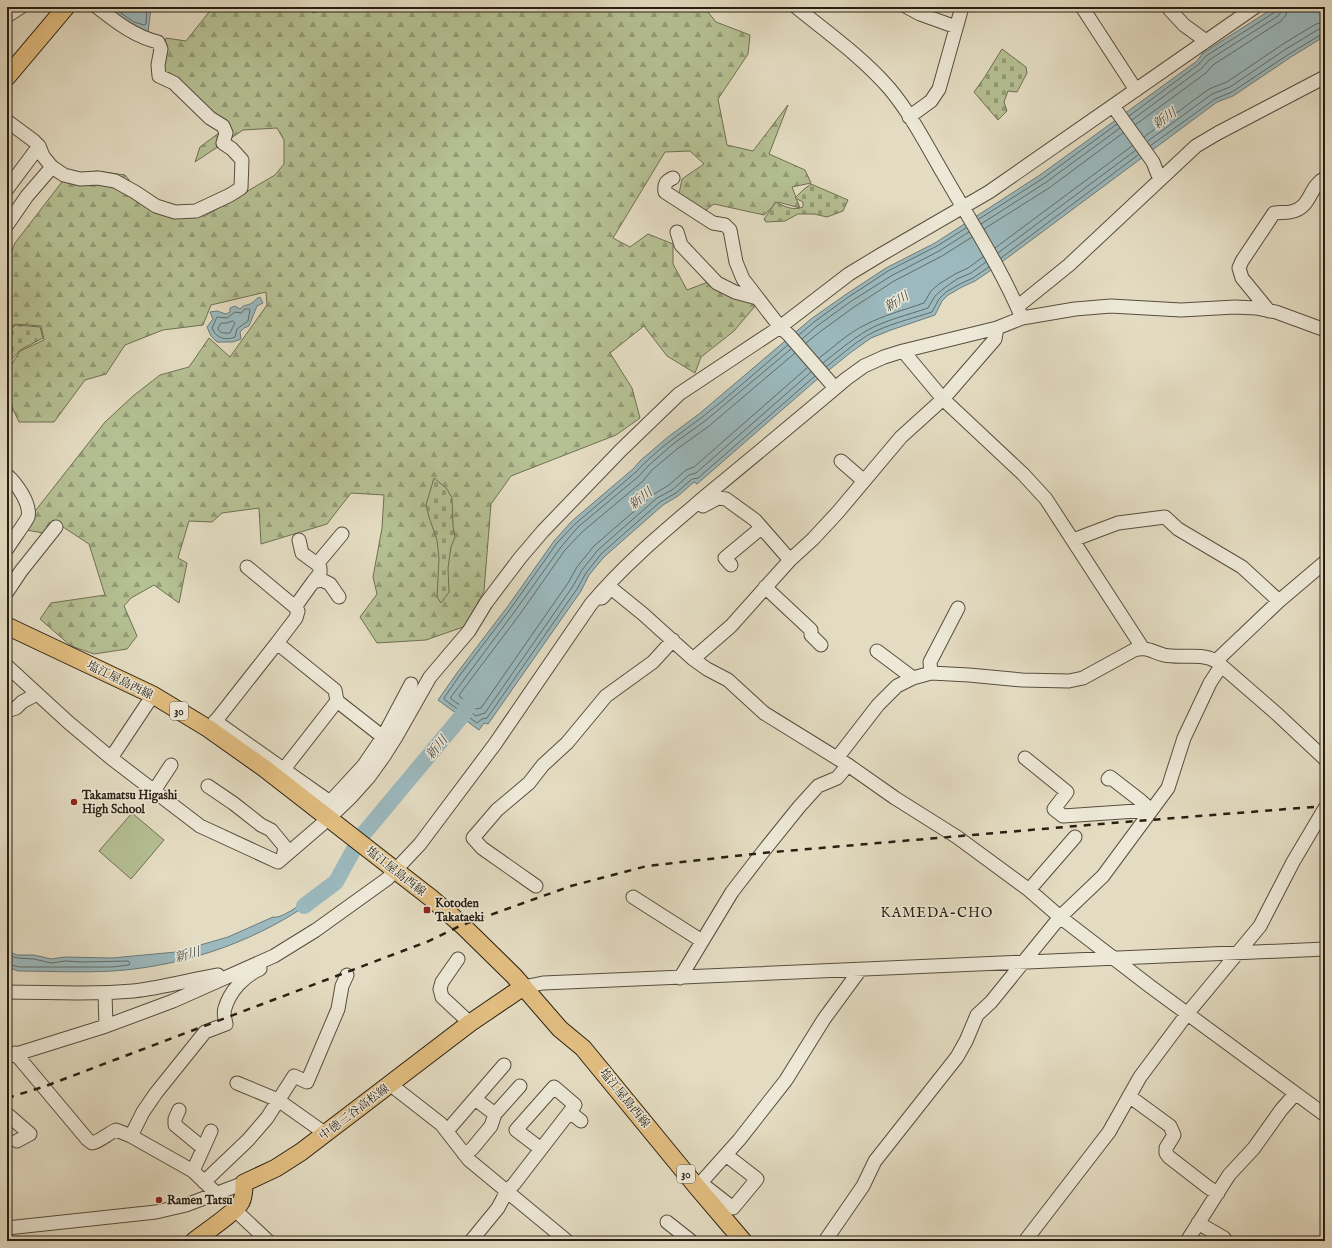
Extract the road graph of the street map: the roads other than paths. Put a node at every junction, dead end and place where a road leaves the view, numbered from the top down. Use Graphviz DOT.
graph roads {
  1 [pos="21,7"];
  2 [pos="66,7"];
  3 [pos="97,7"];
  4 [pos="796,7"];
  5 [pos="907,7"];
  6 [pos="962,7"];
  7 [pos="1082,7"];
  8 [pos="1169,7"];
  9 [pos="1255,7"];
  10 [pos="7,16"];
  11 [pos="956,27"];
  12 [pos="1206,41"];
  13 [pos="7,77"];
  14 [pos="1325,77"];
  15 [pos="1136,90"];
  16 [pos="1114,108"];
  17 [pos="909,117"];
  18 [pos="7,121"];
  19 [pos="39,146"];
  20 [pos="52,167"];
  21 [pos="673,178"];
  22 [pos="1325,178"];
  23 [pos="1160,180"];
  24 [pos="7,189"];
  25 [pos="964,209"];
  26 [pos="7,225"];
  27 [pos="677,232"];
  28 [pos="757,298"];
  29 [pos="1269,310"];
  30 [pos="1020,313"];
  31 [pos="997,328"];
  32 [pos="1325,330"];
  33 [pos="784,331"];
  34 [pos="903,350"];
  35 [pos="832,385"];
  36 [pos="943,399"];
  37 [pos="841,461"];
  38 [pos="7,475"];
  39 [pos="864,481"];
  40 [pos="693,507"];
  41 [pos="56,527"];
  42 [pos="761,528"];
  43 [pos="342,534"];
  44 [pos="299,540"];
  45 [pos="1073,540"];
  46 [pos="7,549"];
  47 [pos="790,560"];
  48 [pos="1325,562"];
  49 [pos="317,564"];
  50 [pos="731,565"];
  51 [pos="247,567"];
  52 [pos="313,582"];
  53 [pos="765,587"];
  54 [pos="7,592"];
  55 [pos="339,597"];
  56 [pos="1279,602"];
  57 [pos="295,607"];
  58 [pos="958,608"];
  59 [pos="580,621"];
  60 [pos="7,626"];
  61 [pos="673,640"];
  62 [pos="277,643"];
  63 [pos="821,646"];
  64 [pos="1142,647"];
  65 [pos="877,651"];
  66 [pos="693,659"];
  67 [pos="1219,663"];
  68 [pos="7,666"];
  69 [pos="931,673"];
  70 [pos="913,678"];
  71 [pos="411,684"];
  72 [pos="37,694"];
  73 [pos="152,695"];
  74 [pos="337,701"];
  75 [pos="7,712"];
  76 [pos="212,725"];
  77 [pos="383,737"];
  78 [pos="111,758"];
  79 [pos="1025,758"];
  80 [pos="1325,759"];
  81 [pos="843,762"];
  82 [pos="172,765"];
  83 [pos="284,769"];
  84 [pos="1108,779"];
  85 [pos="208,786"];
  86 [pos="154,791"];
  87 [pos="1325,808"];
  88 [pos="1151,810"];
  89 [pos="331,821"];
  90 [pos="1075,838"];
  91 [pos="283,857"];
  92 [pos="394,868"];
  93 [pos="536,886"];
  94 [pos="1029,890"];
  95 [pos="633,897"];
  96 [pos="1060,917"];
  97 [pos="702,941"];
  98 [pos="1325,949"];
  99 [pos="1237,953"];
  100 [pos="274,956"];
  101 [pos="1114,958"];
  102 [pos="458,959"];
  103 [pos="1023,962"];
  104 [pos="860,970"];
  105 [pos="234,973"];
  106 [pos="347,975"];
  107 [pos="680,978"];
  108 [pos="523,987"];
  109 [pos="7,992"];
  110 [pos="105,993"];
  111 [pos="1187,1014"];
  112 [pos="470,1023"];
  113 [pos="106,1026"];
  114 [pos="11,1055"];
  115 [pos="504,1064"];
  116 [pos="237,1083"];
  117 [pos="391,1084"];
  118 [pos="520,1086"];
  119 [pos="1295,1094"];
  120 [pos="1129,1096"];
  121 [pos="278,1100"];
  122 [pos="479,1102"];
  123 [pos="179,1110"];
  124 [pos="570,1112"];
  125 [pos="7,1114"];
  126 [pos="495,1114"];
  127 [pos="1324,1114"];
  128 [pos="581,1121"];
  129 [pos="447,1131"];
  130 [pos="211,1132"];
  131 [pos="326,1134"];
  132 [pos="131,1136"];
  133 [pos="17,1141"];
  134 [pos="203,1148"];
  135 [pos="541,1149"];
  136 [pos="301,1152"];
  137 [pos="464,1154"];
  138 [pos="726,1155"];
  139 [pos="193,1171"];
  140 [pos="204,1182"];
  141 [pos="244,1183"];
  142 [pos="699,1185"];
  143 [pos="507,1191"];
  144 [pos="1218,1193"];
  145 [pos="217,1194"];
  146 [pos="238,1206"];
  147 [pos="667,1222"];
  148 [pos="1198,1223"];
  149 [pos="7,1228"];
  150 [pos="194,1241"];
  151 [pos="268,1241"];
  152 [pos="471,1241"];
  153 [pos="567,1241"];
  154 [pos="691,1241"];
  155 [pos="743,1241"];
  156 [pos="825,1241"];
  157 [pos="1025,1241"];
  158 [pos="1187,1241"];
  159 [pos="1226,1241"];
  1 -- 10 [label="street"];
  2 -- 13 [label="main road"];
  3 -- 20 [label="street"];
  4 -- 17 [label="street"];
  5 -- 11 [label="street"];
  6 -- 11 [label="street"];
  7 -- 15 [label="street"];
  8 -- 12 [label="street"];
  9 -- 12 [label="street"];
  11 -- 17 [label="street"];
  12 -- 15 [label="street"];
  14 -- 23 [label="street"];
  15 -- 16 [label="street"];
  16 -- 23 [label="street"];
  16 -- 25 [label="street"];
  17 -- 25 [label="street"];
  18 -- 19 [label="street"];
  19 -- 20 [label="street"];
  19 -- 24 [label="street"];
  20 -- 26 [label="street"];
  21 -- 28 [label="street"];
  22 -- 29 [label="street"];
  23 -- 30 [label="street"];
  25 -- 30 [label="street"];
  25 -- 33 [label="street"];
  27 -- 28 [label="street"];
  28 -- 33 [label="street"];
  29 -- 30 [label="street"];
  29 -- 32 [label="street"];
  30 -- 31 [label="street"];
  31 -- 34 [label="street"];
  31 -- 36 [label="street"];
  33 -- 35 [label="street"];
  33 -- 89 [label="street"];
  34 -- 35 [label="street"];
  34 -- 36 [label="street"];
  35 -- 40 [label="street"];
  36 -- 39 [label="street"];
  36 -- 45 [label="street"];
  37 -- 39 [label="street"];
  38 -- 46 [label="street"];
  39 -- 47 [label="street"];
  40 -- 42 [label="street"];
  40 -- 59 [label="street"];
  41 -- 54 [label="street"];
  42 -- 47 [label="street"];
  42 -- 50 [label="street"];
  43 -- 49 [label="street"];
  44 -- 49 [label="street"];
  45 -- 56 [label="street"];
  45 -- 64 [label="street"];
  47 -- 53 [label="street"];
  48 -- 56 [label="street"];
  49 -- 52 [label="street"];
  51 -- 57 [label="street"];
  52 -- 55 [label="street"];
  52 -- 57 [label="street"];
  53 -- 63 [label="street"];
  53 -- 66 [label="street"];
  56 -- 67 [label="street"];
  57 -- 62 [label="street"];
  58 -- 69 [label="street"];
  59 -- 61 [label="street"];
  59 -- 92 [label="street"];
  60 -- 73 [label="main road, 塩江屋島西線 / 30"];
  61 -- 66 [label="street"];
  61 -- 93 [label="street"];
  62 -- 74 [label="street"];
  62 -- 76 [label="street"];
  64 -- 67 [label="street"];
  64 -- 69 [label="street"];
  65 -- 70 [label="street"];
  66 -- 81 [label="street"];
  67 -- 80 [label="street"];
  67 -- 88 [label="street"];
  68 -- 72 [label="street"];
  69 -- 70 [label="street"];
  70 -- 81 [label="street"];
  71 -- 77 [label="street"];
  72 -- 75 [label="street"];
  72 -- 78 [label="street"];
  73 -- 76 [label="main road, 塩江屋島西線 / 30"];
  73 -- 78 [label="street"];
  74 -- 77 [label="street"];
  74 -- 83 [label="street"];
  76 -- 83 [label="street"];
  76 -- 89 [label="main road, 塩江屋島西線 / 30"];
  77 -- 83 [label="street"];
  78 -- 86 [label="street"];
  79 -- 88 [label="street"];
  81 -- 94 [label="street"];
  81 -- 97 [label="street"];
  82 -- 86 [label="street"];
  84 -- 88 [label="street"];
  85 -- 91 [label="street"];
  86 -- 91 [label="street"];
  87 -- 99 [label="street"];
  88 -- 96 [label="street"];
  89 -- 91 [label="street"];
  89 -- 92 [label="main road, 塩江屋島西線 / 30"];
  90 -- 94 [label="street"];
  92 -- 100 [label="street"];
  92 -- 108 [label="main road, 塩江屋島西線 / 30"];
  94 -- 96 [label="street"];
  95 -- 97 [label="street"];
  96 -- 101 [label="street"];
  96 -- 103 [label="street"];
  97 -- 107 [label="street"];
  98 -- 99 [label="street"];
  99 -- 101 [label="street"];
  99 -- 111 [label="street"];
  100 -- 105 [label="street"];
  100 -- 132 [label="street"];
  101 -- 103 [label="street"];
  101 -- 111 [label="street"];
  102 -- 112 [label="street"];
  103 -- 104 [label="street"];
  103 -- 156 [label="street"];
  104 -- 107 [label="street"];
  104 -- 138 [label="street"];
  105 -- 110 [label="street"];
  105 -- 113 [label="street"];
  106 -- 121 [label="street"];
  107 -- 108 [label="street"];
  108 -- 112 [label="main road, 中徳三谷高松線"];
  108 -- 142 [label="main road, 塩江屋島西線 / 30"];
  109 -- 110 [label="street"];
  110 -- 113 [label="street"];
  111 -- 119 [label="street"];
  111 -- 120 [label="street"];
  112 -- 117 [label="main road, 中徳三谷高松線"];
  113 -- 114 [label="street"];
  114 -- 132 [label="street"];
  115 -- 129 [label="street"];
  116 -- 121 [label="street"];
  117 -- 129 [label="street"];
  117 -- 131 [label="main road, 中徳三谷高松線"];
  118 -- 126 [label="street"];
  119 -- 127 [label="street"];
  119 -- 144 [label="street"];
  120 -- 144 [label="street"];
  120 -- 157 [label="street"];
  121 -- 131 [label="street"];
  121 -- 140 [label="street"];
  122 -- 126 [label="street"];
  123 -- 134 [label="street"];
  124 -- 128 [label="street"];
  124 -- 135 [label="street"];
  124 -- 135 [label="street"];
  125 -- 133 [label="street"];
  126 -- 137 [label="street"];
  129 -- 137 [label="street"];
  130 -- 134 [label="street"];
  131 -- 136 [label="main road, 中徳三谷高松線"];
  132 -- 139 [label="street"];
  134 -- 139 [label="street"];
  135 -- 143 [label="street"];
  136 -- 141 [label="main road, 中徳三谷高松線"];
  136 -- 146 [label="main road"];
  137 -- 143 [label="street"];
  138 -- 142 [label="street"];
  138 -- 142 [label="street"];
  139 -- 140 [label="street"];
  140 -- 145 [label="street"];
  141 -- 145 [label="street"];
  141 -- 146 [label="main road"];
  142 -- 155 [label="main road, 塩江屋島西線 / 30"];
  143 -- 152 [label="street"];
  143 -- 153 [label="street"];
  144 -- 148 [label="street"];
  145 -- 149 [label="street"];
  146 -- 150 [label="main road"];
  146 -- 151 [label="street"];
  147 -- 154 [label="street"];
  148 -- 158 [label="street"];
  148 -- 159 [label="street"];
}
